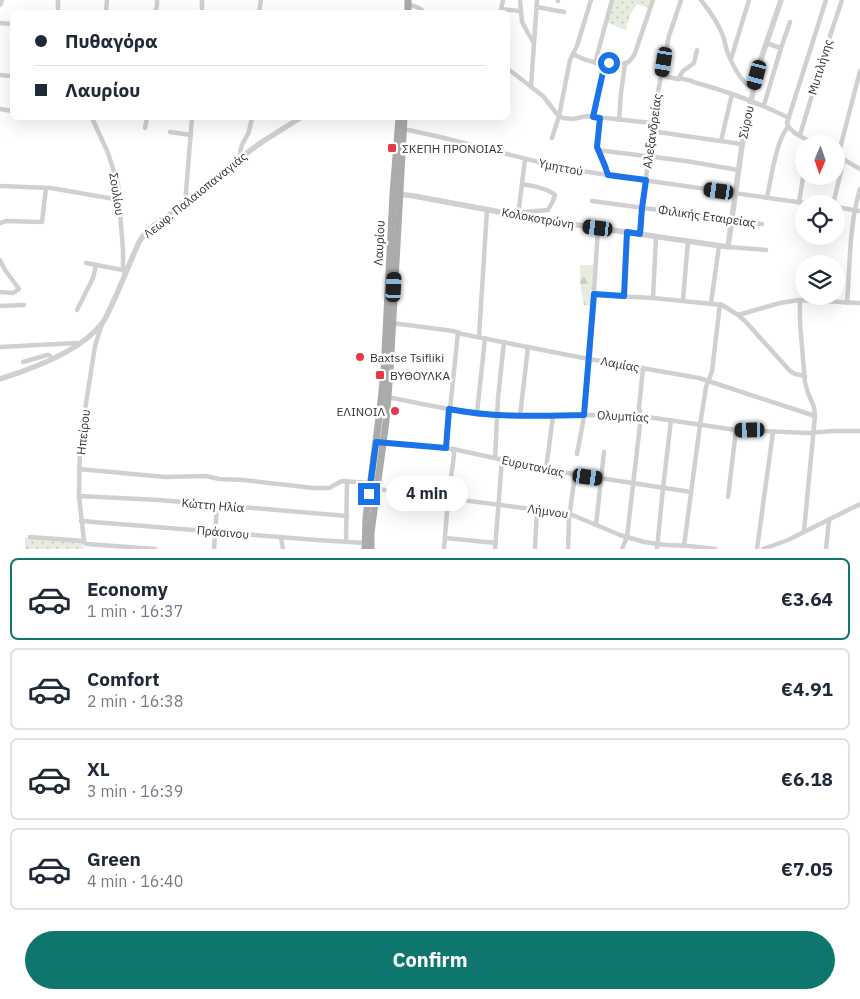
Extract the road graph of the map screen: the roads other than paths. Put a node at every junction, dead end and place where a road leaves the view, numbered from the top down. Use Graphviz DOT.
graph roads {
  1 [pos="2,0"];
  2 [pos="503,0"];
  3 [pos="520,0"];
  4 [pos="537,0"];
  5 [pos="591,0"];
  6 [pos="612,0"];
  7 [pos="653,0"];
  8 [pos="681,0"];
  9 [pos="701,0"];
  10 [pos="749,0"];
  11 [pos="781,0"];
  12 [pos="826,0"];
  13 [pos="842,0"];
  14 [pos="408,2"];
  15 [pos="0,5"];
  16 [pos="537,8"];
  17 [pos="422,10"];
  18 [pos="520,11"];
  19 [pos="564,12"];
  20 [pos="790,22"];
  21 [pos="534,43"];
  22 [pos="766,44"];
  23 [pos="781,48"];
  24 [pos="697,50"];
  25 [pos="573,54"];
  26 [pos="731,59"];
  27 [pos="595,63"];
  28 [pos="605,63"];
  29 [pos="625,63"];
  30 [pos="860,70"];
  31 [pos="510,71"];
  32 [pos="661,74"];
  33 [pos="678,78"];
  34 [pos="858,83"];
  35 [pos="531,87"];
  36 [pos="754,89"];
  37 [pos="732,94"];
  38 [pos="751,100"];
  39 [pos="764,105"];
  40 [pos="559,116"];
  41 [pos="593,117"];
  42 [pos="600,118"];
  43 [pos="789,118"];
  44 [pos="93,120"];
  45 [pos="147,120"];
  46 [pos="192,120"];
  47 [pos="252,120"];
  48 [pos="297,120"];
  49 [pos="399,120"];
  50 [pos="404,120"];
  51 [pos="619,120"];
  52 [pos="652,123"];
  53 [pos="788,127"];
  54 [pos="146,128"];
  55 [pos="404,129"];
  56 [pos="651,131"];
  57 [pos="170,132"];
  58 [pos="191,135"];
  59 [pos="800,135"];
  60 [pos="843,135"];
  61 [pos="552,138"];
  62 [pos="721,141"];
  63 [pos="741,144"];
  64 [pos="598,150"];
  65 [pos="649,156"];
  66 [pos="240,157"];
  67 [pos="525,159"];
  68 [pos="845,160"];
  69 [pos="860,167"];
  70 [pos="738,170"];
  71 [pos="608,175"];
  72 [pos="646,180"];
  73 [pos="522,184"];
  74 [pos="0,186"];
  75 [pos="46,188"];
  76 [pos="860,189"];
  77 [pos="734,193"];
  78 [pos="397,194"];
  79 [pos="767,197"];
  80 [pos="120,200"];
  81 [pos="592,201"];
  82 [pos="795,201"];
  83 [pos="185,204"];
  84 [pos="642,208"];
  85 [pos="487,210"];
  86 [pos="548,210"];
  87 [pos="857,211"];
  88 [pos="519,216"];
  89 [pos="731,220"];
  90 [pos="552,221"];
  91 [pos="0,223"];
  92 [pos="762,224"];
  93 [pos="598,228"];
  94 [pos="627,232"];
  95 [pos="640,234"];
  96 [pos="656,237"];
  97 [pos="688,241"];
  98 [pos="720,246"];
  99 [pos="728,247"];
  100 [pos="766,250"];
  101 [pos="0,260"];
  102 [pos="86,262"];
  103 [pos="96,264"];
  104 [pos="124,272"];
  105 [pos="0,292"];
  106 [pos="594,294"];
  107 [pos="624,296"];
  108 [pos="653,298"];
  109 [pos="683,300"];
  110 [pos="795,301"];
  111 [pos="712,303"];
  112 [pos="847,303"];
  113 [pos="860,303"];
  114 [pos="720,304"];
  115 [pos="24,305"];
  116 [pos="800,305"];
  117 [pos="0,306"];
  118 [pos="76,310"];
  119 [pos="738,315"];
  120 [pos="102,323"];
  121 [pos="392,323"];
  122 [pos="458,332"];
  123 [pos="479,336"];
  124 [pos="485,338"];
  125 [pos="504,342"];
  126 [pos="80,344"];
  127 [pos="0,346"];
  128 [pos="528,347"];
  129 [pos="52,358"];
  130 [pos="589,359"];
  131 [pos="23,362"];
  132 [pos="643,368"];
  133 [pos="805,376"];
  134 [pos="0,379"];
  135 [pos="708,381"];
  136 [pos="387,397"];
  137 [pos="449,409"];
  138 [pos="477,413"];
  139 [pos="584,415"];
  140 [pos="497,416"];
  141 [pos="520,416"];
  142 [pos="552,416"];
  143 [pos="641,416"];
  144 [pos="815,416"];
  145 [pos="672,420"];
  146 [pos="700,425"];
  147 [pos="736,430"];
  148 [pos="860,431"];
  149 [pos="773,432"];
  150 [pos="814,433"];
  151 [pos="379,443"];
  152 [pos="446,448"];
  153 [pos="452,449"];
  154 [pos="604,452"];
  155 [pos="577,454"];
  156 [pos="495,458"];
  157 [pos="502,459"];
  158 [pos="80,469"];
  159 [pos="546,470"];
  160 [pos="575,475"];
  161 [pos="601,479"];
  162 [pos="347,481"];
  163 [pos="370,483"];
  164 [pos="632,484"];
  165 [pos="663,488"];
  166 [pos="377,489"];
  167 [pos="691,492"];
  168 [pos="79,496"];
  169 [pos="728,497"];
  170 [pos="448,498"];
  171 [pos="499,504"];
  172 [pos="860,504"];
  173 [pos="216,505"];
  174 [pos="537,509"];
  175 [pos="570,514"];
  176 [pos="347,516"];
  177 [pos="829,520"];
  178 [pos="81,521"];
  179 [pos="596,524"];
  180 [pos="804,531"];
  181 [pos="216,532"];
  182 [pos="30,537"];
  183 [pos="280,537"];
  184 [pos="626,537"];
  185 [pos="445,538"];
  186 [pos="85,542"];
  187 [pos="346,542"];
  188 [pos="496,543"];
  189 [pos="365,546"];
  190 [pos="684,546"];
  191 [pos="657,547"];
  192 [pos="700,548"];
  193 [pos="83,549"];
  194 [pos="144,549"];
  195 [pos="155,549"];
  196 [pos="214,549"];
  197 [pos="283,549"];
  198 [pos="371,549"];
  199 [pos="444,549"];
  200 [pos="495,549"];
  201 [pos="535,549"];
  202 [pos="568,549"];
  203 [pos="622,549"];
  204 [pos="715,549"];
  205 [pos="757,549"];
  206 [pos="763,549"];
  207 [pos="826,549"];
  1 -- 15 [label="street"];
  2 -- 18 [label="street"];
  3 -- 18 [label="street"];
  4 -- 16 [label="street"];
  5 -- 25 [label="street"];
  6 -- 27 [label="street"];
  7 -- 29 [label="street"];
  8 -- 32 [label="street, Αλεξανδρείας"];
  9 -- 26 [label="street"];
  10 -- 26 [label="street"];
  11 -- 22 [label="street, Σύρου"];
  12 -- 43 [label="street"];
  13 -- 59 [label="street, Μυτιλήνης"];
  14 -- 17 [label="street"];
  16 -- 19 [label="street"];
  16 -- 21 [label="street"];
  18 -- 21 [label="street"];
  20 -- 23 [label="street"];
  21 -- 35 [label="street"];
  22 -- 23 [label="street"];
  22 -- 36 [label="street, Σύρου"];
  23 -- 39 [label="street"];
  24 -- 33 [label="street"];
  25 -- 27 [label="street"];
  25 -- 40 [label="street"];
  26 -- 36 [label="street"];
  27 -- 28 [label="street"];
  28 -- 29 [label="street"];
  28 -- 41 [label="street"];
  29 -- 51 [label="street"];
  30 -- 34 [label="street"];
  31 -- 35 [label="street"];
  32 -- 33 [label="street"];
  32 -- 52 [label="street, Αλεξανδρείας"];
  33 -- 37 [label="street"];
  34 -- 60 [label="street"];
  35 -- 40 [label="street"];
  36 -- 38 [label="street, Σύρου"];
  37 -- 38 [label="street"];
  37 -- 62 [label="street"];
  38 -- 39 [label="street"];
  38 -- 63 [label="street, Σύρου"];
  39 -- 43 [label="street"];
  40 -- 41 [label="street"];
  40 -- 61 [label="street"];
  41 -- 42 [label="street"];
  42 -- 51 [label="street"];
  42 -- 64 [label="street"];
  43 -- 53 [label="street"];
  44 -- 80 [label="street, Σουλίου"];
  45 -- 54 [label="street"];
  46 -- 58 [label="street"];
  47 -- 66 [label="street"];
  48 -- 66 [label="street, Λεωφ. Παλαιοπαναγιάς"];
  49 -- 78 [label="main road, Λαυρίου"];
  50 -- 55 [label="main road, Λαυρίου"];
  51 -- 52 [label="street"];
  52 -- 56 [label="street, Αλεξανδρείας"];
  53 -- 59 [label="street"];
  53 -- 79 [label="street"];
  55 -- 67 [label="street, Υμηττού"];
  55 -- 78 [label="main road, Λαυρίου"];
  56 -- 62 [label="street"];
  56 -- 65 [label="street, Αλεξανδρείας"];
  57 -- 58 [label="street"];
  58 -- 83 [label="street"];
  62 -- 63 [label="street"];
  63 -- 70 [label="street, Σύρου"];
  64 -- 65 [label="street"];
  64 -- 71 [label="street"];
  65 -- 70 [label="street"];
  65 -- 72 [label="street, Αλεξανδρείας"];
  66 -- 83 [label="street, Λεωφ. Παλαιοπαναγιάς"];
  67 -- 71 [label="street, Υμηττού"];
  67 -- 73 [label="street"];
  68 -- 69 [label="street"];
  70 -- 77 [label="street, Σύρου"];
  71 -- 72 [label="street, Υμηττού"];
  72 -- 77 [label="street, Υμηττού"];
  72 -- 84 [label="street, Αλεξανδρείας"];
  73 -- 86 [label="street"];
  73 -- 88 [label="street"];
  74 -- 75 [label="street"];
  75 -- 80 [label="street"];
  75 -- 91 [label="street"];
  76 -- 87 [label="street"];
  77 -- 79 [label="street, Υμηττού"];
  77 -- 89 [label="street, Σύρου"];
  78 -- 85 [label="street, Κολοκοτρώνη"];
  78 -- 121 [label="main road, Λαυρίου"];
  78 -- 151 [label="main road, Λαυρίου"];
  79 -- 82 [label="street, Υμηττού"];
  80 -- 104 [label="street, Σουλίου"];
  81 -- 84 [label="street, Φιλικής Εταιρείας"];
  83 -- 104 [label="street, Λεωφ. Παλαιοπαναγιάς"];
  84 -- 89 [label="street, Φιλικής Εταιρείας"];
  84 -- 95 [label="street, Αλεξανδρείας"];
  85 -- 88 [label="street, Κολοκοτρώνη"];
  85 -- 123 [label="street"];
  86 -- 88 [label="street"];
  86 -- 90 [label="street"];
  87 -- 112 [label="street"];
  88 -- 90 [label="street, Κολοκοτρώνη"];
  89 -- 92 [label="street, Φιλικής Εταιρείας"];
  89 -- 99 [label="street, Σύρου"];
  90 -- 93 [label="street, Κολοκοτρώνη"];
  93 -- 94 [label="street, Κολοκοτρώνη"];
  93 -- 106 [label="street"];
  94 -- 95 [label="street, Κολοκοτρώνη"];
  94 -- 107 [label="street"];
  95 -- 96 [label="street, Κολοκοτρώνη"];
  96 -- 97 [label="street, Κολοκοτρώνη"];
  96 -- 108 [label="street"];
  97 -- 98 [label="street, Κολοκοτρώνη"];
  97 -- 109 [label="street"];
  98 -- 99 [label="street, Κολοκοτρώνη"];
  98 -- 111 [label="street"];
  99 -- 100 [label="street, Κολοκοτρώνη"];
  101 -- 105 [label="street"];
  102 -- 103 [label="street"];
  103 -- 104 [label="street"];
  103 -- 118 [label="street"];
  104 -- 120 [label="street, Λεωφ. Παλαιοπαναγιάς"];
  106 -- 107 [label="street"];
  106 -- 130 [label="street"];
  107 -- 108 [label="street"];
  108 -- 109 [label="street"];
  109 -- 111 [label="street"];
  110 -- 119 [label="street"];
  111 -- 114 [label="street"];
  112 -- 113 [label="street"];
  114 -- 119 [label="street"];
  114 -- 135 [label="street"];
  115 -- 117 [label="street"];
  116 -- 133 [label="street"];
  119 -- 133 [label="street"];
  120 -- 126 [label="street, Λεωφ. Παλαιοπαναγιάς"];
  120 -- 158 [label="street, Ηπείρου"];
  121 -- 122 [label="street, Λαμίας"];
  121 -- 136 [label="main road, Λαυρίου"];
  122 -- 123 [label="street, Λαμίας"];
  122 -- 137 [label="street"];
  123 -- 124 [label="street, Λαμίας"];
  124 -- 125 [label="street, Λαμίας"];
  124 -- 138 [label="street"];
  125 -- 128 [label="street, Λαμίας"];
  125 -- 140 [label="street"];
  126 -- 127 [label="street"];
  126 -- 129 [label="street, Λεωφ. Παλαιοπαναγιάς"];
  128 -- 130 [label="street, Λαμίας"];
  128 -- 141 [label="street"];
  129 -- 131 [label="street"];
  129 -- 134 [label="street, Λεωφ. Παλαιοπαναγιάς"];
  130 -- 132 [label="street, Λαμίας"];
  130 -- 139 [label="street"];
  132 -- 135 [label="street, Λαμίας"];
  132 -- 143 [label="street"];
  133 -- 144 [label="street"];
  135 -- 144 [label="street, Λαμίας"];
  135 -- 146 [label="street"];
  136 -- 137 [label="street, Ολυμπίας"];
  136 -- 151 [label="main road, Λαυρίου"];
  137 -- 138 [label="street, Ολυμπίας"];
  137 -- 152 [label="street"];
  138 -- 140 [label="street, Ολυμπίας"];
  139 -- 142 [label="street, Ολυμπίας"];
  139 -- 143 [label="street, Ολυμπίας"];
  139 -- 155 [label="street"];
  140 -- 141 [label="street, Ολυμπίας"];
  140 -- 156 [label="street"];
  141 -- 142 [label="street, Ολυμπίας"];
  142 -- 159 [label="street"];
  143 -- 145 [label="street, Ολυμπίας"];
  143 -- 164 [label="street"];
  144 -- 150 [label="street"];
  145 -- 146 [label="street, Ολυμπίας"];
  145 -- 165 [label="street"];
  146 -- 147 [label="street, Ολυμπίας"];
  146 -- 167 [label="street"];
  147 -- 149 [label="street, Ολυμπίας"];
  147 -- 169 [label="street"];
  148 -- 150 [label="street, Ολυμπίας"];
  149 -- 150 [label="street, Ολυμπίας"];
  149 -- 205 [label="street"];
  150 -- 180 [label="street"];
  151 -- 152 [label="street, Ευρυτανίας"];
  151 -- 163 [label="main road, Λαυρίου"];
  151 -- 166 [label="main road, Λαυρίου"];
  152 -- 153 [label="street, Ευρυτανίας"];
  153 -- 156 [label="street, Ευρυτανίας"];
  153 -- 170 [label="street"];
  154 -- 161 [label="street"];
  156 -- 157 [label="street, Ευρυτανίας"];
  157 -- 159 [label="street, Ευρυτανίας"];
  157 -- 171 [label="street"];
  158 -- 162 [label="street"];
  158 -- 168 [label="street, Ηπείρου"];
  159 -- 160 [label="street, Ευρυτανίας"];
  160 -- 161 [label="street, Ευρυτανίας"];
  160 -- 175 [label="street"];
  161 -- 164 [label="street, Ευρυτανίας"];
  161 -- 179 [label="street"];
  162 -- 163 [label="street"];
  162 -- 176 [label="street"];
  163 -- 189 [label="main road, Λαυρίου"];
  164 -- 165 [label="street, Ευρυτανίας"];
  164 -- 184 [label="street"];
  165 -- 167 [label="street, Ευρυτανίας"];
  165 -- 191 [label="street"];
  166 -- 170 [label="street, Λήμνου"];
  166 -- 198 [label="main road, Λαυρίου"];
  167 -- 190 [label="street"];
  168 -- 173 [label="street, Κώττη Ηλία"];
  168 -- 178 [label="street, Ηπείρου"];
  170 -- 171 [label="street, Λήμνου"];
  170 -- 185 [label="street"];
  171 -- 174 [label="street, Λήμνου"];
  171 -- 188 [label="street"];
  172 -- 177 [label="street"];
  173 -- 176 [label="street, Κώττη Ηλία"];
  173 -- 181 [label="street"];
  174 -- 175 [label="street, Λήμνου"];
  174 -- 201 [label="street"];
  175 -- 179 [label="street, Λήμνου"];
  175 -- 202 [label="street"];
  176 -- 187 [label="street"];
  177 -- 180 [label="street"];
  177 -- 207 [label="street"];
  178 -- 181 [label="street, Πράσινου"];
  178 -- 186 [label="street, Ηπείρου"];
  179 -- 184 [label="street, Λήμνου"];
  180 -- 206 [label="street"];
  181 -- 183 [label="street, Πράσινου"];
  181 -- 196 [label="street"];
  182 -- 186 [label="street"];
  183 -- 187 [label="street, Πράσινου"];
  183 -- 197 [label="street"];
  184 -- 191 [label="street, Λήμνου"];
  184 -- 203 [label="street"];
  185 -- 188 [label="street"];
  185 -- 199 [label="street"];
  186 -- 193 [label="street"];
  186 -- 194 [label="street"];
  187 -- 189 [label="street, Πράσινου"];
  188 -- 200 [label="street"];
  190 -- 191 [label="street, Λήμνου"];
  190 -- 192 [label="street, Λήμνου"];
  192 -- 204 [label="street, Λήμνου"];
  194 -- 195 [label="street"];
}
